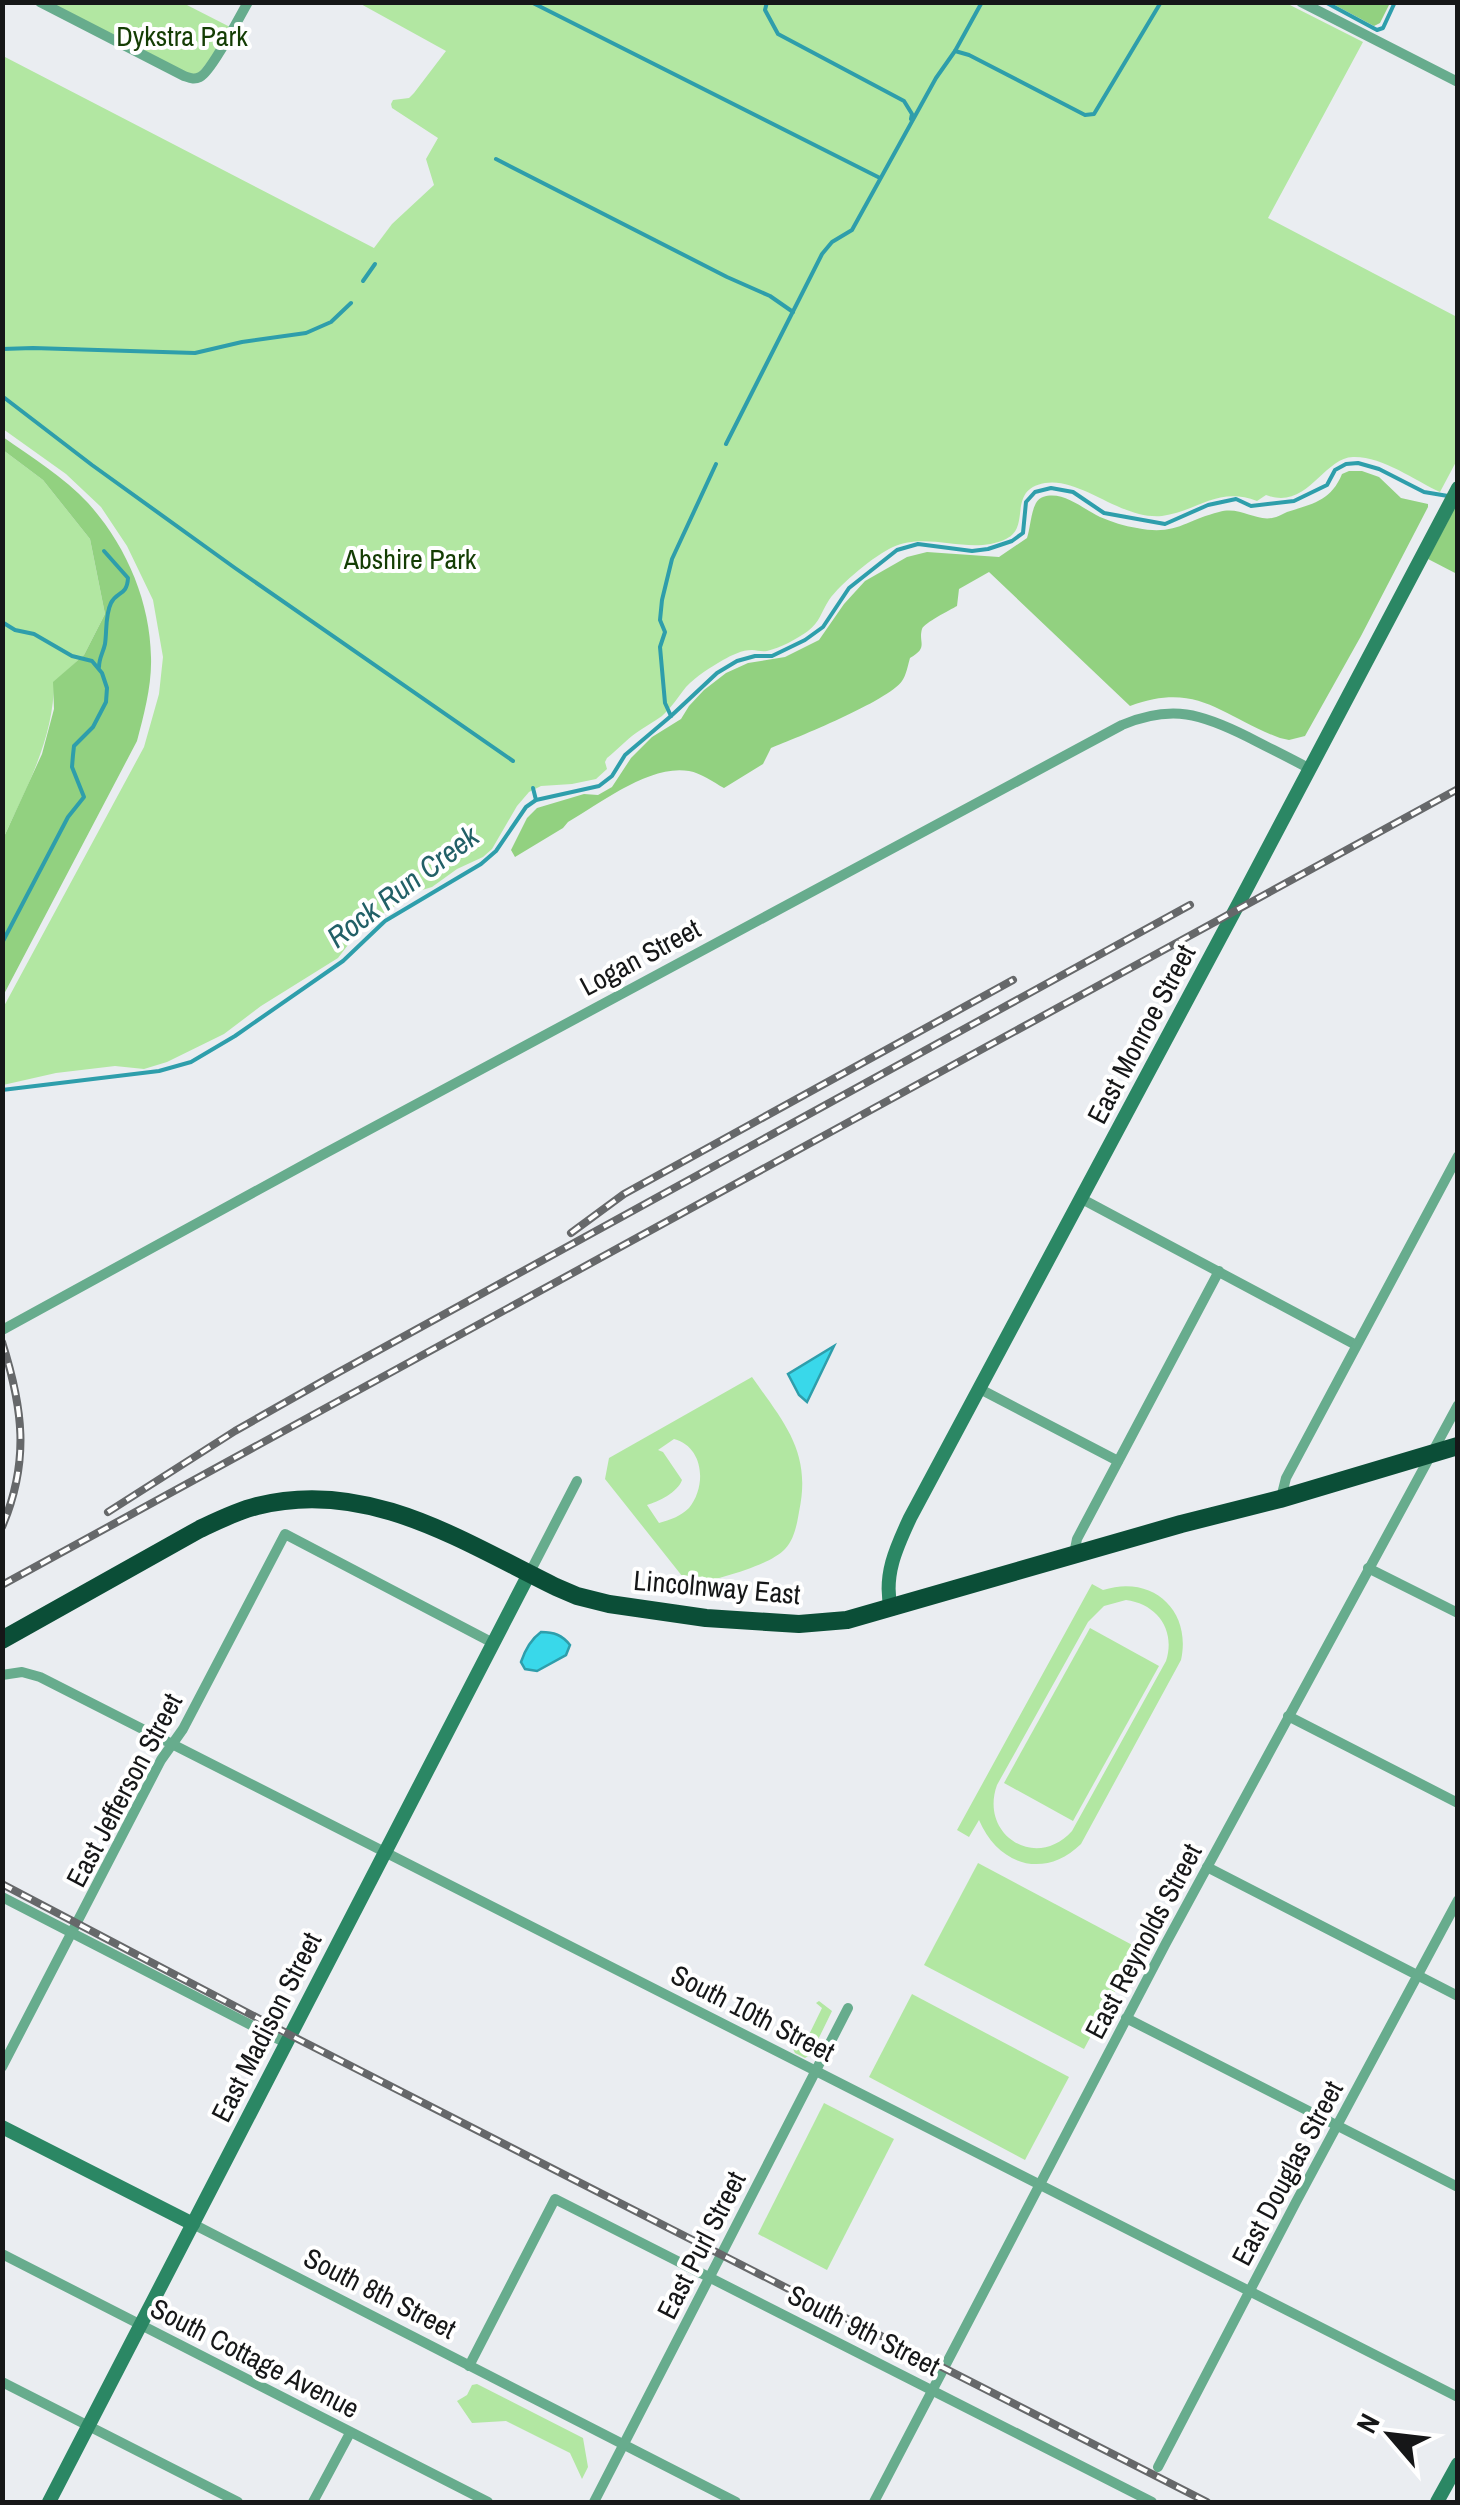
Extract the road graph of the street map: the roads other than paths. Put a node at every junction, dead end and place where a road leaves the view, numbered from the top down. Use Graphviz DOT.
graph roads {
  1 [pos="40,2"];
  2 [pos="248,2"];
  3 [pos="1301,2"];
  4 [pos="1458,82"];
  5 [pos="1458,488"];
  6 [pos="1310,769"];
  7 [pos="1458,1156"];
  8 [pos="1082,1199"];
  9 [pos="1219,1271"];
  10 [pos="2,1330"];
  11 [pos="1356,1345"];
  12 [pos="980,1389"];
  13 [pos="1458,1404"];
  14 [pos="1458,1446"];
  15 [pos="1431,1453"];
  16 [pos="1118,1460"];
  17 [pos="577,1481"];
  18 [pos="1280,1499"];
  19 [pos="1074,1555"];
  20 [pos="1368,1568"];
  21 [pos="529,1574"];
  22 [pos="891,1609"];
  23 [pos="1458,1613"];
  24 [pos="2,1640"];
  25 [pos="493,1643"];
  26 [pos="2,1675"];
  27 [pos="1288,1716"];
  28 [pos="172,1745"];
  29 [pos="1458,1803"];
  30 [pos="385,1853"];
  31 [pos="1207,1867"];
  32 [pos="2,1896"];
  33 [pos="1458,1900"];
  34 [pos="72,1933"];
  35 [pos="1417,1975"];
  36 [pos="1458,1996"];
  37 [pos="848,2008"];
  38 [pos="1126,2018"];
  39 [pos="286,2044"];
  40 [pos="2,2067"];
  41 [pos="815,2070"];
  42 [pos="1337,2124"];
  43 [pos="2,2127"];
  44 [pos="1040,2184"];
  45 [pos="1458,2187"];
  46 [pos="193,2224"];
  47 [pos="2,2254"];
  48 [pos="710,2278"];
  49 [pos="1250,2291"];
  50 [pos="141,2325"];
  51 [pos="469,2366"];
  52 [pos="2,2382"];
  53 [pos="933,2390"];
  54 [pos="1458,2397"];
  55 [pos="88,2426"];
  56 [pos="350,2433"];
  57 [pos="624,2444"];
  58 [pos="1458,2464"];
  59 [pos="1158,2467"];
  60 [pos="1144,2501"];
  61 [pos="49,2502"];
  62 [pos="238,2502"];
  63 [pos="313,2502"];
  64 [pos="488,2502"];
  65 [pos="594,2502"];
  66 [pos="736,2502"];
  67 [pos="874,2502"];
  68 [pos="1437,2502"];
  1 -- 2 [label="street"];
  3 -- 4 [label="street"];
  5 -- 6 [label="main road, East Monroe Street"];
  6 -- 8 [label="main road, East Monroe Street"];
  6 -- 10 [label="street, Logan Street"];
  7 -- 11 [label="street"];
  8 -- 9 [label="street"];
  8 -- 12 [label="main road, East Monroe Street"];
  9 -- 11 [label="street"];
  9 -- 16 [label="street"];
  11 -- 18 [label="street"];
  12 -- 16 [label="street"];
  12 -- 22 [label="main road, East Monroe Street"];
  13 -- 15 [label="street, East Reynolds Street"];
  14 -- 15 [label="highway, Lincolnway East"];
  15 -- 18 [label="highway, Lincolnway East"];
  15 -- 20 [label="street, East Reynolds Street"];
  16 -- 19 [label="street"];
  17 -- 21 [label="street"];
  18 -- 19 [label="highway, Lincolnway East"];
  19 -- 22 [label="highway, Lincolnway East"];
  20 -- 23 [label="street"];
  20 -- 27 [label="street, East Reynolds Street"];
  21 -- 22 [label="highway, Lincolnway East"];
  21 -- 24 [label="highway, Lincolnway East"];
  21 -- 25 [label="main road, East Madison Street"];
  25 -- 28 [label="street, East Jefferson Street"];
  25 -- 30 [label="main road, East Madison Street"];
  26 -- 28 [label="street, South 10th Street"];
  27 -- 29 [label="street"];
  27 -- 31 [label="street, East Reynolds Street"];
  28 -- 30 [label="street, South 10th Street"];
  28 -- 34 [label="street, East Jefferson Street"];
  30 -- 39 [label="main road, East Madison Street"];
  30 -- 41 [label="street, South 10th Street"];
  31 -- 35 [label="street"];
  31 -- 38 [label="street, East Reynolds Street"];
  32 -- 34 [label="street"];
  33 -- 35 [label="street, East Douglas Street"];
  34 -- 39 [label="street"];
  34 -- 40 [label="street, East Jefferson Street"];
  35 -- 36 [label="street"];
  35 -- 42 [label="street, East Douglas Street"];
  37 -- 41 [label="street, East Purl Street"];
  38 -- 42 [label="street"];
  38 -- 44 [label="street, East Reynolds Street"];
  39 -- 46 [label="main road, East Madison Street"];
  41 -- 44 [label="street, South 10th Street"];
  41 -- 48 [label="street, East Purl Street"];
  42 -- 45 [label="street"];
  42 -- 49 [label="street, East Douglas Street"];
  43 -- 46 [label="main road, South 8th Street"];
  44 -- 49 [label="street, South 10th Street"];
  44 -- 53 [label="street, East Reynolds Street"];
  46 -- 50 [label="main road, East Madison Street"];
  46 -- 51 [label="street, South 8th Street"];
  47 -- 50 [label="street, South Cottage Avenue"];
  48 -- 51 [label="street, South 9th Street"];
  48 -- 53 [label="street, South 9th Street"];
  48 -- 57 [label="street, East Purl Street"];
  49 -- 54 [label="street, South 10th Street"];
  49 -- 59 [label="street, East Douglas Street"];
  50 -- 55 [label="main road, East Madison Street"];
  50 -- 56 [label="street, South Cottage Avenue"];
  51 -- 57 [label="street, South 8th Street"];
  52 -- 55 [label="street"];
  53 -- 60 [label="street, South 9th Street"];
  53 -- 67 [label="street, East Reynolds Street"];
  55 -- 61 [label="main road, East Madison Street"];
  55 -- 62 [label="street"];
  56 -- 63 [label="street"];
  56 -- 64 [label="street, South Cottage Avenue"];
  57 -- 65 [label="street, East Purl Street"];
  57 -- 66 [label="street, South 8th Street"];
  58 -- 68 [label="main road"];
}
